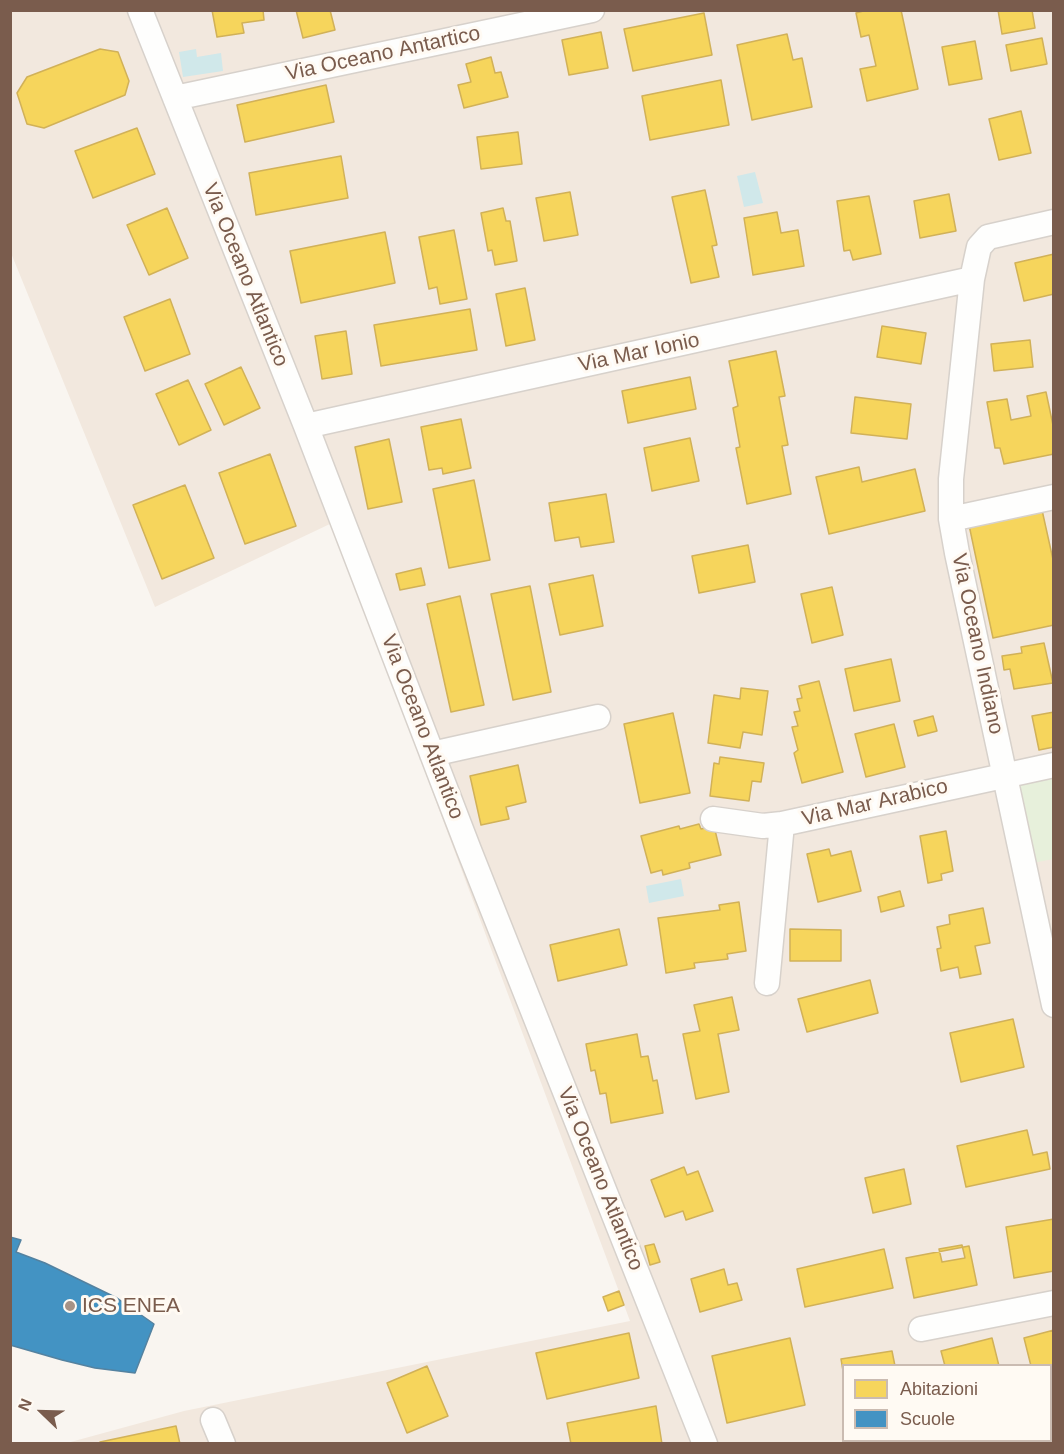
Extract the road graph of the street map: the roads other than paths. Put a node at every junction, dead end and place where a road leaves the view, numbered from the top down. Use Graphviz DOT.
graph roads {
  1 [pos="140,10"];
  2 [pos="592,10"];
  3 [pos="175,98"];
  4 [pos="1053,222"];
  5 [pos="972,279"];
  6 [pos="306,426"];
  7 [pos="1053,497"];
  8 [pos="951,519"];
  9 [pos="598,717"];
  10 [pos="432,754"];
  11 [pos="1053,765"];
  12 [pos="1004,774"];
  13 [pos="713,819"];
  14 [pos="782,824"];
  15 [pos="767,983"];
  16 [pos="1053,1005"];
  17 [pos="1053,1303"];
  18 [pos="921,1329"];
  19 [pos="213,1420"];
  20 [pos="223,1443"];
  21 [pos="705,1443"];
  1 -- 3 [label="street, Via Oceano Atlantico"];
  2 -- 3 [label="street, Via Oceano Antartico"];
  3 -- 6 [label="street, Via Oceano Atlantico"];
  4 -- 5 [label="street, Via Oceano Indiano"];
  5 -- 6 [label="street, Via Mar Ionio"];
  5 -- 8 [label="street, Via Oceano Indiano"];
  6 -- 10 [label="street, Via Oceano Atlantico"];
  7 -- 8 [label="street"];
  8 -- 12 [label="street, Via Oceano Indiano"];
  9 -- 10 [label="street"];
  10 -- 21 [label="street, Via Oceano Atlantico"];
  11 -- 12 [label="street, Via Mar Arabico"];
  12 -- 14 [label="street, Via Mar Arabico"];
  12 -- 16 [label="street, Via Oceano Indiano"];
  13 -- 14 [label="street"];
  14 -- 15 [label="street, Via Mar Arabico"];
  17 -- 18 [label="street"];
  19 -- 20 [label="street"];
}
